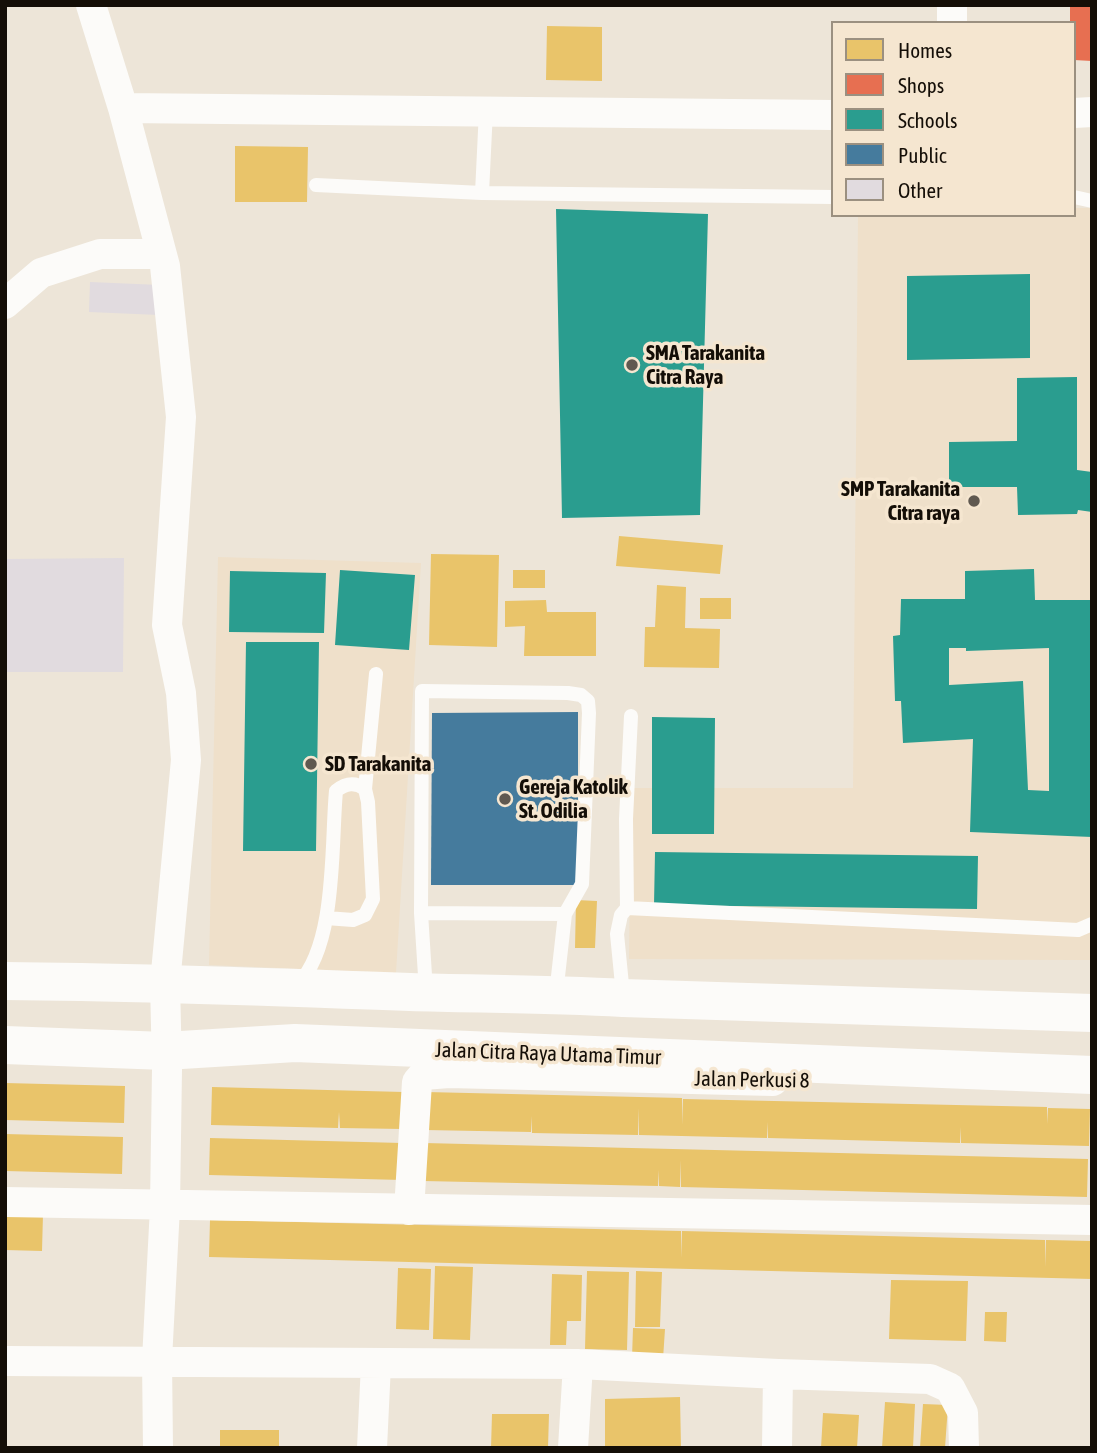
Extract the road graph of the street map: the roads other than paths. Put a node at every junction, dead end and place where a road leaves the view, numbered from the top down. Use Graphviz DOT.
graph roads {
  1 [pos="91,5"];
  2 [pos="123,108"];
  3 [pos="486,110"];
  4 [pos="831,115"];
  5 [pos="316,185"];
  6 [pos="482,193"];
  7 [pos="831,197"];
  8 [pos="160,254"];
  9 [pos="5,304"];
  10 [pos="376,674"];
  11 [pos="631,716"];
  12 [pos="365,789"];
  13 [pos="627,908"];
  14 [pos="421,913"];
  15 [pos="565,914"];
  16 [pos="326,918"];
  17 [pos="1092,924"];
  18 [pos="5,981"];
  19 [pos="165,983"];
  20 [pos="294,988"];
  21 [pos="426,992"];
  22 [pos="556,994"];
  23 [pos="623,998"];
  24 [pos="1092,1013"];
  25 [pos="5,1045"];
  26 [pos="165,1051"];
  27 [pos="621,1056"];
  28 [pos="1092,1074"];
  29 [pos="1092,1091"];
  30 [pos="5,1202"];
  31 [pos="165,1207"];
  32 [pos="410,1210"];
  33 [pos="1092,1220"];
  34 [pos="157,1360"];
  35 [pos="5,1361"];
  36 [pos="376,1364"];
  37 [pos="578,1364"];
  38 [pos="778,1374"];
  39 [pos="159,1448"];
  40 [pos="372,1448"];
  41 [pos="573,1448"];
  42 [pos="777,1448"];
  43 [pos="964,1448"];
  1 -- 2 [label="street"];
  2 -- 3 [label="street"];
  2 -- 8 [label="street"];
  3 -- 4 [label="street"];
  3 -- 6 [label="lane"];
  5 -- 6 [label="lane"];
  6 -- 7 [label="lane"];
  8 -- 9 [label="street"];
  8 -- 19 [label="street"];
  10 -- 12 [label="lane"];
  11 -- 13 [label="lane"];
  12 -- 16 [label="lane"];
  12 -- 16 [label="lane"];
  13 -- 17 [label="lane"];
  13 -- 23 [label="lane"];
  14 -- 15 [label="lane"];
  14 -- 15 [label="lane"];
  14 -- 21 [label="lane"];
  15 -- 22 [label="lane"];
  16 -- 20 [label="lane"];
  18 -- 19 [label="main road"];
  19 -- 20 [label="main road"];
  19 -- 26 [label="street"];
  20 -- 21 [label="main road"];
  21 -- 22 [label="main road"];
  22 -- 23 [label="main road"];
  23 -- 24 [label="main road"];
  23 -- 27 [label="main road"];
  25 -- 26 [label="main road, Jalan Citra Raya Utama Timur"];
  26 -- 27 [label="main road, Jalan Citra Raya Utama Timur"];
  26 -- 31 [label="street"];
  27 -- 28 [label="main road, Jalan Citra Raya Utama Timur"];
  29 -- 32 [label="street, Jalan Perkusi 8"];
  30 -- 31 [label="street"];
  31 -- 32 [label="street"];
  31 -- 34 [label="street"];
  32 -- 33 [label="street"];
  34 -- 35 [label="street"];
  34 -- 36 [label="street"];
  34 -- 39 [label="street"];
  36 -- 37 [label="street"];
  36 -- 40 [label="street"];
  37 -- 38 [label="street"];
  37 -- 41 [label="street"];
  38 -- 42 [label="street"];
  38 -- 43 [label="street"];
}
